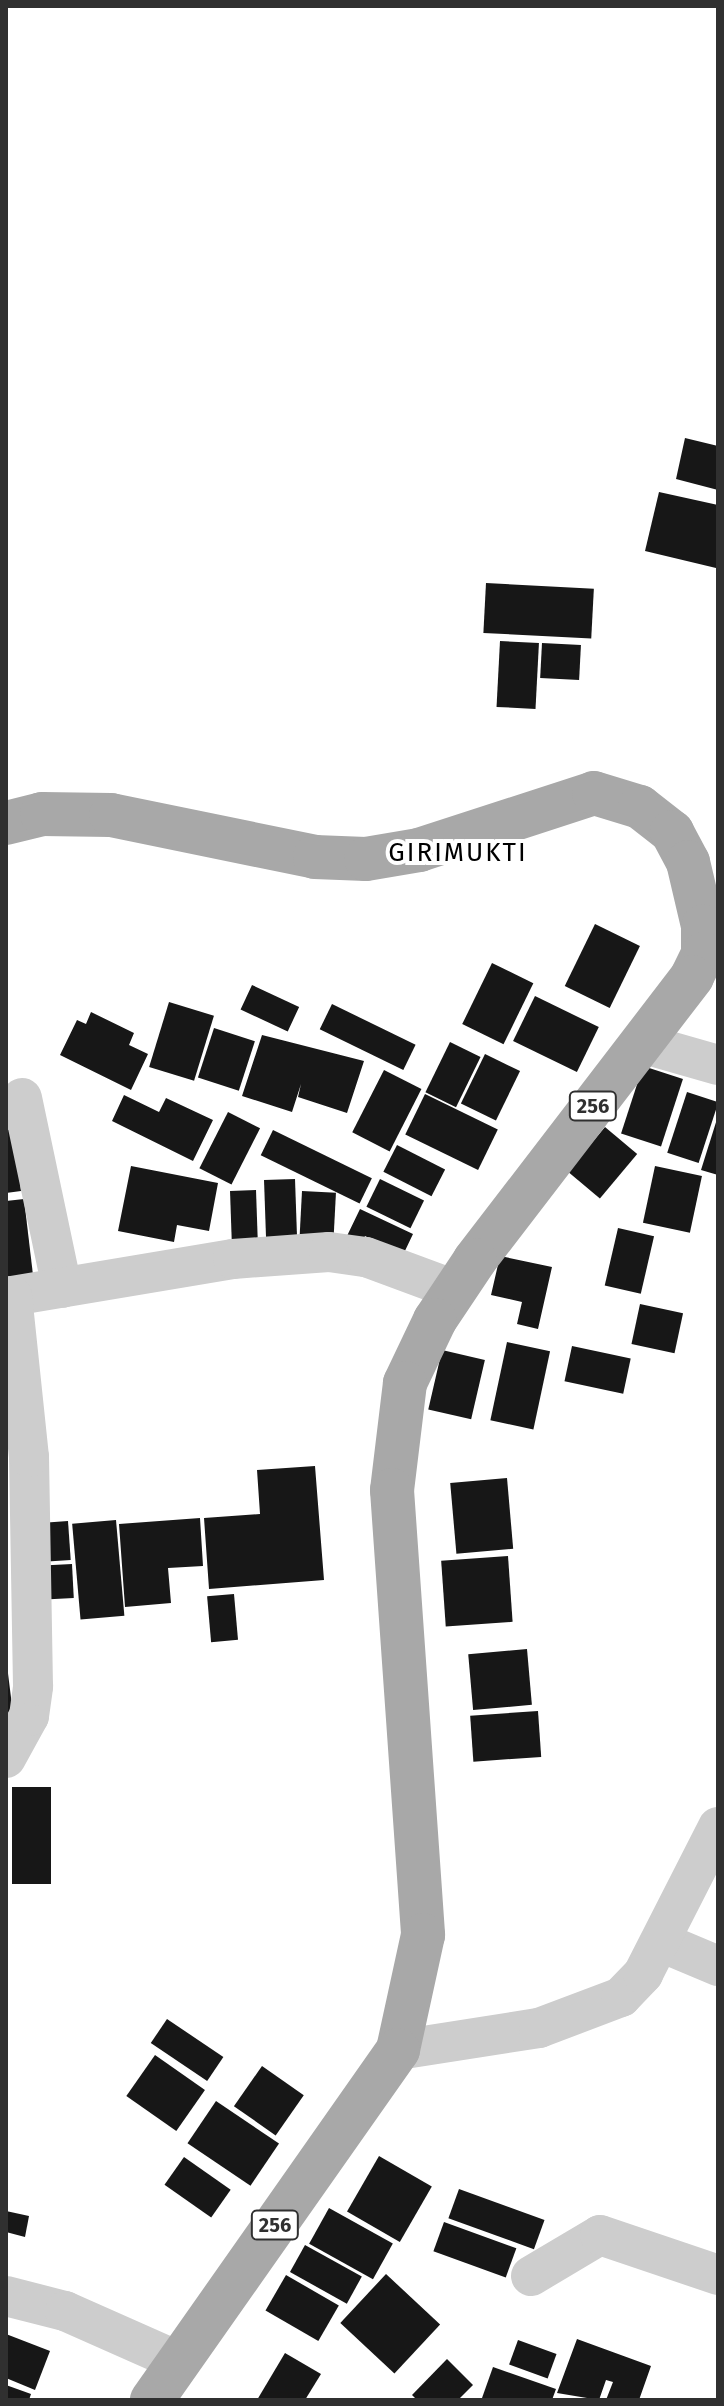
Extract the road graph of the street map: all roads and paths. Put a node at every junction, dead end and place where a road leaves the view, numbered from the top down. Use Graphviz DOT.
graph roads {
  1 [pos="6,823"];
  2 [pos="641,1043"];
  3 [pos="718,1065"];
  4 [pos="22,1098"];
  5 [pos="62,1288"];
  6 [pos="455,1290"];
  7 [pos="9,1296"];
  8 [pos="6,1758"];
  9 [pos="718,1827"];
  10 [pos="661,1942"];
  11 [pos="718,1966"];
  12 [pos="398,2050"];
  13 [pos="718,2275"];
  14 [pos="531,2276"];
  15 [pos="6,2296"];
  16 [pos="178,2361"];
  17 [pos="152,2400"];
  1 -- 2 [label="main road, 256"];
  2 -- 3 [label="street"];
  2 -- 6 [label="main road, 256"];
  4 -- 5 [label="street"];
  5 -- 6 [label="street"];
  5 -- 7 [label="street"];
  6 -- 12 [label="main road, 256"];
  7 -- 8 [label="street"];
  9 -- 10 [label="street"];
  10 -- 11 [label="street"];
  10 -- 12 [label="street"];
  12 -- 16 [label="main road, 256"];
  13 -- 14 [label="street"];
  15 -- 16 [label="street"];
  16 -- 17 [label="main road, 256"];
}
